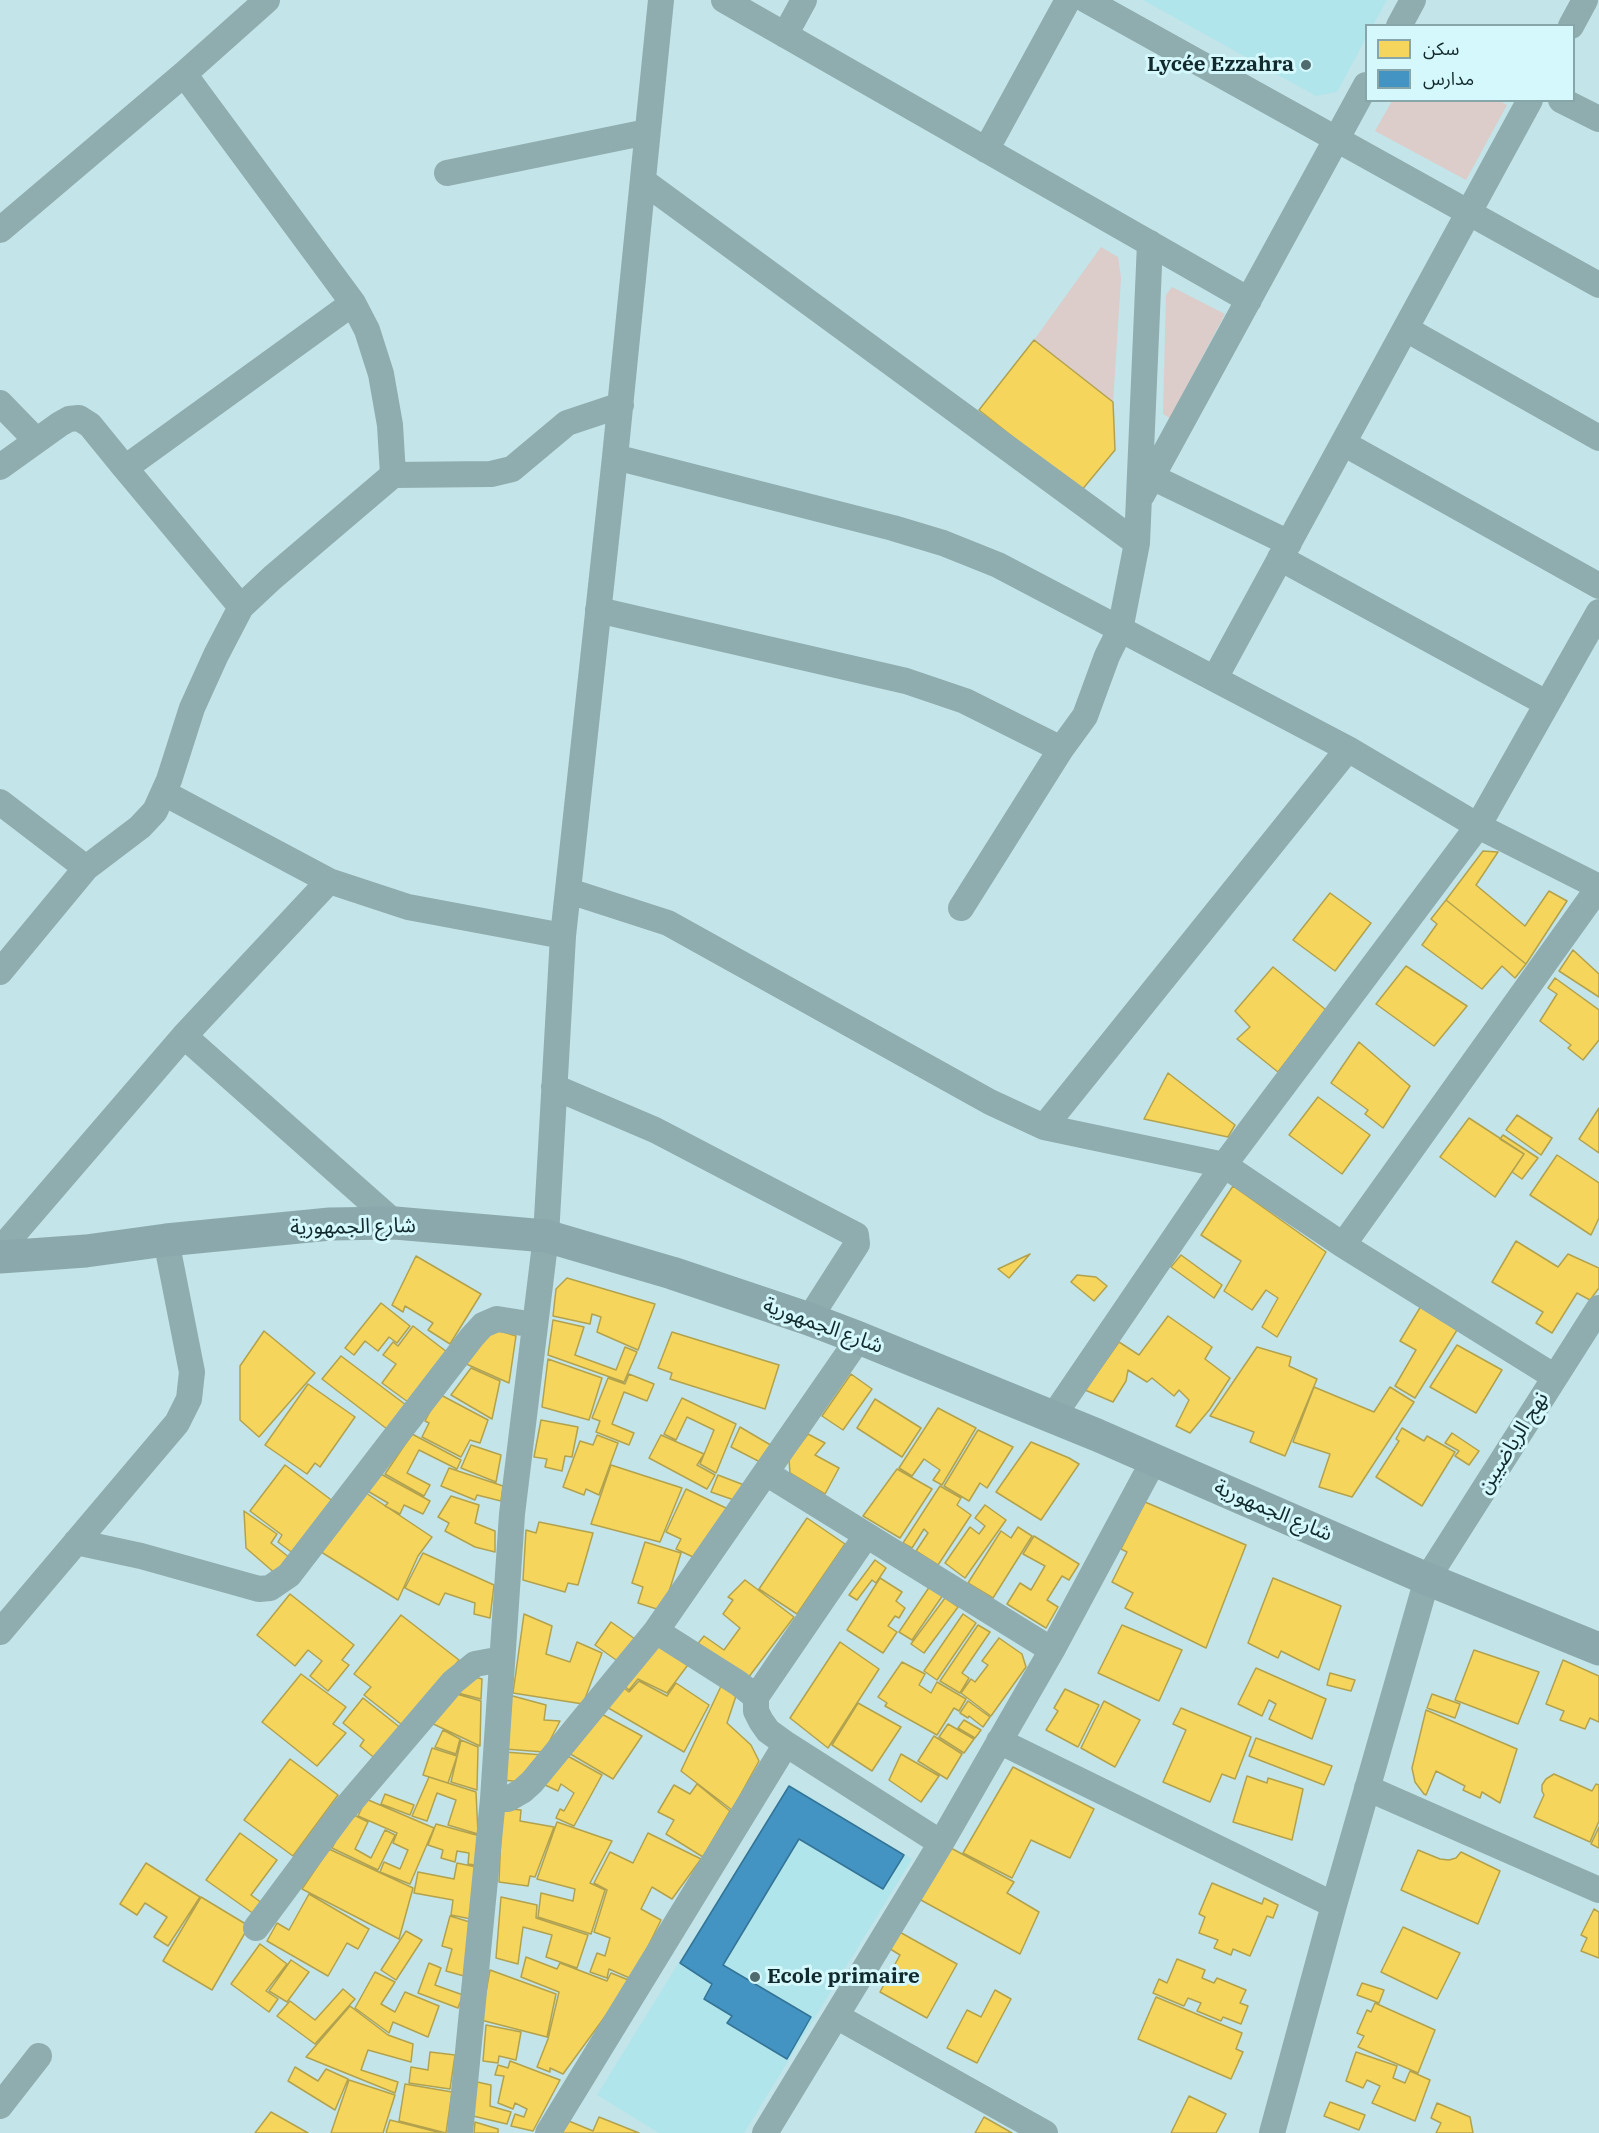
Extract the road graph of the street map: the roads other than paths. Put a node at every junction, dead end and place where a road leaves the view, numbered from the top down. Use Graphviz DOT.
graph roads {
  1 [pos="267,0"];
  2 [pos="661,0"];
  3 [pos="724,0"];
  4 [pos="804,0"];
  5 [pos="1068,0"];
  6 [pos="1086,0"];
  7 [pos="1413,0"];
  8 [pos="1585,0"];
  9 [pos="1400,24"];
  10 [pos="1572,24"];
  11 [pos="785,35"];
  12 [pos="184,74"];
  13 [pos="1365,87"];
  14 [pos="1527,102"];
  15 [pos="1565,102"];
  16 [pos="1599,119"];
  17 [pos="647,132"];
  18 [pos="1337,139"];
  19 [pos="986,150"];
  20 [pos="447,173"];
  21 [pos="643,181"];
  22 [pos="1469,212"];
  23 [pos="0,230"];
  24 [pos="1150,243"];
  25 [pos="1599,285"];
  26 [pos="1249,300"];
  27 [pos="353,303"];
  28 [pos="1406,329"];
  29 [pos="0,403"];
  30 [pos="621,405"];
  31 [pos="1599,438"];
  32 [pos="36,440"];
  33 [pos="1344,443"];
  34 [pos="615,457"];
  35 [pos="0,467"];
  36 [pos="125,468"];
  37 [pos="393,475"];
  38 [pos="1152,477"];
  39 [pos="1139,501"];
  40 [pos="1137,543"];
  41 [pos="1284,550"];
  42 [pos="1599,586"];
  43 [pos="241,607"];
  44 [pos="598,610"];
  45 [pos="1599,612"];
  46 [pos="1120,630"];
  47 [pos="1215,678"];
  48 [pos="1546,703"];
  49 [pos="1061,749"];
  50 [pos="1348,749"];
  51 [pos="164,793"];
  52 [pos="0,802"];
  53 [pos="1478,826"];
  54 [pos="86,868"];
  55 [pos="329,881"];
  56 [pos="1599,887"];
  57 [pos="568,891"];
  58 [pos="961,908"];
  59 [pos="563,936"];
  60 [pos="0,972"];
  61 [pos="184,1036"];
  62 [pos="554,1087"];
  63 [pos="1044,1127"];
  64 [pos="1224,1165"];
  65 [pos="395,1223"];
  66 [pos="546,1236"];
  67 [pos="166,1240"];
  68 [pos="1343,1245"];
  69 [pos="0,1250"];
  70 [pos="0,1257"];
  71 [pos="1599,1308"];
  72 [pos="809,1319"];
  73 [pos="535,1325"];
  74 [pos="859,1338"];
  75 [pos="1555,1377"];
  76 [pos="1052,1418"];
  77 [pos="1154,1460"];
  78 [pos="766,1473"];
  79 [pos="866,1536"];
  80 [pos="76,1542"];
  81 [pos="1427,1578"];
  82 [pos="656,1631"];
  83 [pos="0,1632"];
  84 [pos="1599,1649"];
  85 [pos="1053,1650"];
  86 [pos="502,1659"];
  87 [pos="756,1697"];
  88 [pos="999,1741"];
  89 [pos="786,1744"];
  90 [pos="1367,1788"];
  91 [pos="493,1799"];
  92 [pos="941,1843"];
  93 [pos="1599,1890"];
  94 [pos="1334,1905"];
  95 [pos="256,1928"];
  96 [pos="836,2016"];
  97 [pos="39,2056"];
  98 [pos="0,2106"];
  99 [pos="460,2133"];
  100 [pos="548,2133"];
  101 [pos="765,2133"];
  102 [pos="1044,2133"];
  103 [pos="1272,2133"];
  1 -- 12 [label="street"];
  2 -- 17 [label="street"];
  3 -- 11 [label="street"];
  4 -- 11 [label="street"];
  5 -- 19 [label="street"];
  6 -- 18 [label="street"];
  7 -- 9 [label="street"];
  8 -- 10 [label="street"];
  11 -- 19 [label="street"];
  12 -- 23 [label="street"];
  12 -- 27 [label="street"];
  13 -- 18 [label="street"];
  14 -- 22 [label="street"];
  15 -- 16 [label="street"];
  17 -- 20 [label="street"];
  17 -- 21 [label="street"];
  18 -- 22 [label="street"];
  18 -- 26 [label="street"];
  19 -- 24 [label="street"];
  21 -- 30 [label="street"];
  21 -- 40 [label="street"];
  22 -- 25 [label="street"];
  22 -- 28 [label="street"];
  24 -- 26 [label="street"];
  24 -- 39 [label="street"];
  26 -- 38 [label="street"];
  27 -- 36 [label="street"];
  27 -- 37 [label="street"];
  28 -- 31 [label="street"];
  28 -- 33 [label="street"];
  29 -- 32 [label="street"];
  30 -- 34 [label="street"];
  30 -- 37 [label="street"];
  32 -- 35 [label="street"];
  32 -- 36 [label="street"];
  33 -- 41 [label="street"];
  33 -- 42 [label="street"];
  34 -- 44 [label="street"];
  34 -- 46 [label="street"];
  36 -- 43 [label="street"];
  37 -- 43 [label="street"];
  38 -- 39 [label="street"];
  38 -- 41 [label="street"];
  39 -- 40 [label="street"];
  40 -- 46 [label="street"];
  41 -- 47 [label="street"];
  41 -- 48 [label="street"];
  43 -- 51 [label="street"];
  44 -- 49 [label="street"];
  44 -- 57 [label="street"];
  45 -- 48 [label="street"];
  46 -- 47 [label="street"];
  46 -- 49 [label="street"];
  47 -- 50 [label="street"];
  48 -- 53 [label="street"];
  49 -- 58 [label="street"];
  50 -- 53 [label="street"];
  50 -- 63 [label="street"];
  51 -- 54 [label="street"];
  51 -- 55 [label="street"];
  52 -- 54 [label="street"];
  53 -- 56 [label="street"];
  53 -- 64 [label="street"];
  54 -- 60 [label="street"];
  55 -- 59 [label="street"];
  55 -- 61 [label="street"];
  56 -- 68 [label="street"];
  57 -- 59 [label="street"];
  57 -- 63 [label="street"];
  59 -- 62 [label="street"];
  61 -- 65 [label="street"];
  61 -- 69 [label="street"];
  62 -- 66 [label="street"];
  62 -- 72 [label="street"];
  63 -- 64 [label="street"];
  64 -- 68 [label="street"];
  64 -- 76 [label="street"];
  65 -- 66 [label="main road, شارع الجمهورية"];
  65 -- 67 [label="main road, شارع الجمهورية"];
  66 -- 72 [label="main road, شارع الجمهورية"];
  66 -- 73 [label="street"];
  67 -- 70 [label="main road, شارع الجمهورية"];
  67 -- 80 [label="street"];
  68 -- 75 [label="street"];
  71 -- 75 [label="street, نهج الرياضيين"];
  72 -- 74 [label="main road, شارع الجمهورية"];
  73 -- 80 [label="street"];
  73 -- 86 [label="street"];
  74 -- 76 [label="main road, شارع الجمهورية"];
  74 -- 78 [label="street"];
  75 -- 81 [label="street, نهج الرياضيين"];
  76 -- 77 [label="main road, شارع الجمهورية"];
  77 -- 81 [label="main road, شارع الجمهورية"];
  77 -- 85 [label="street"];
  78 -- 79 [label="street"];
  78 -- 82 [label="street"];
  79 -- 85 [label="street"];
  79 -- 87 [label="street"];
  80 -- 83 [label="street"];
  81 -- 84 [label="main road, شارع الجمهورية"];
  81 -- 90 [label="street, نهج الرياضيين"];
  82 -- 87 [label="street"];
  82 -- 91 [label="street"];
  85 -- 88 [label="street"];
  86 -- 91 [label="street"];
  86 -- 95 [label="street"];
  87 -- 89 [label="street"];
  88 -- 92 [label="street"];
  88 -- 94 [label="street"];
  89 -- 92 [label="street"];
  89 -- 100 [label="street"];
  90 -- 93 [label="street"];
  90 -- 94 [label="street, نهج الرياضيين"];
  91 -- 99 [label="street"];
  92 -- 96 [label="street"];
  94 -- 103 [label="street, نهج الرياضيين"];
  96 -- 101 [label="street"];
  96 -- 102 [label="street"];
  97 -- 98 [label="street"];
}
